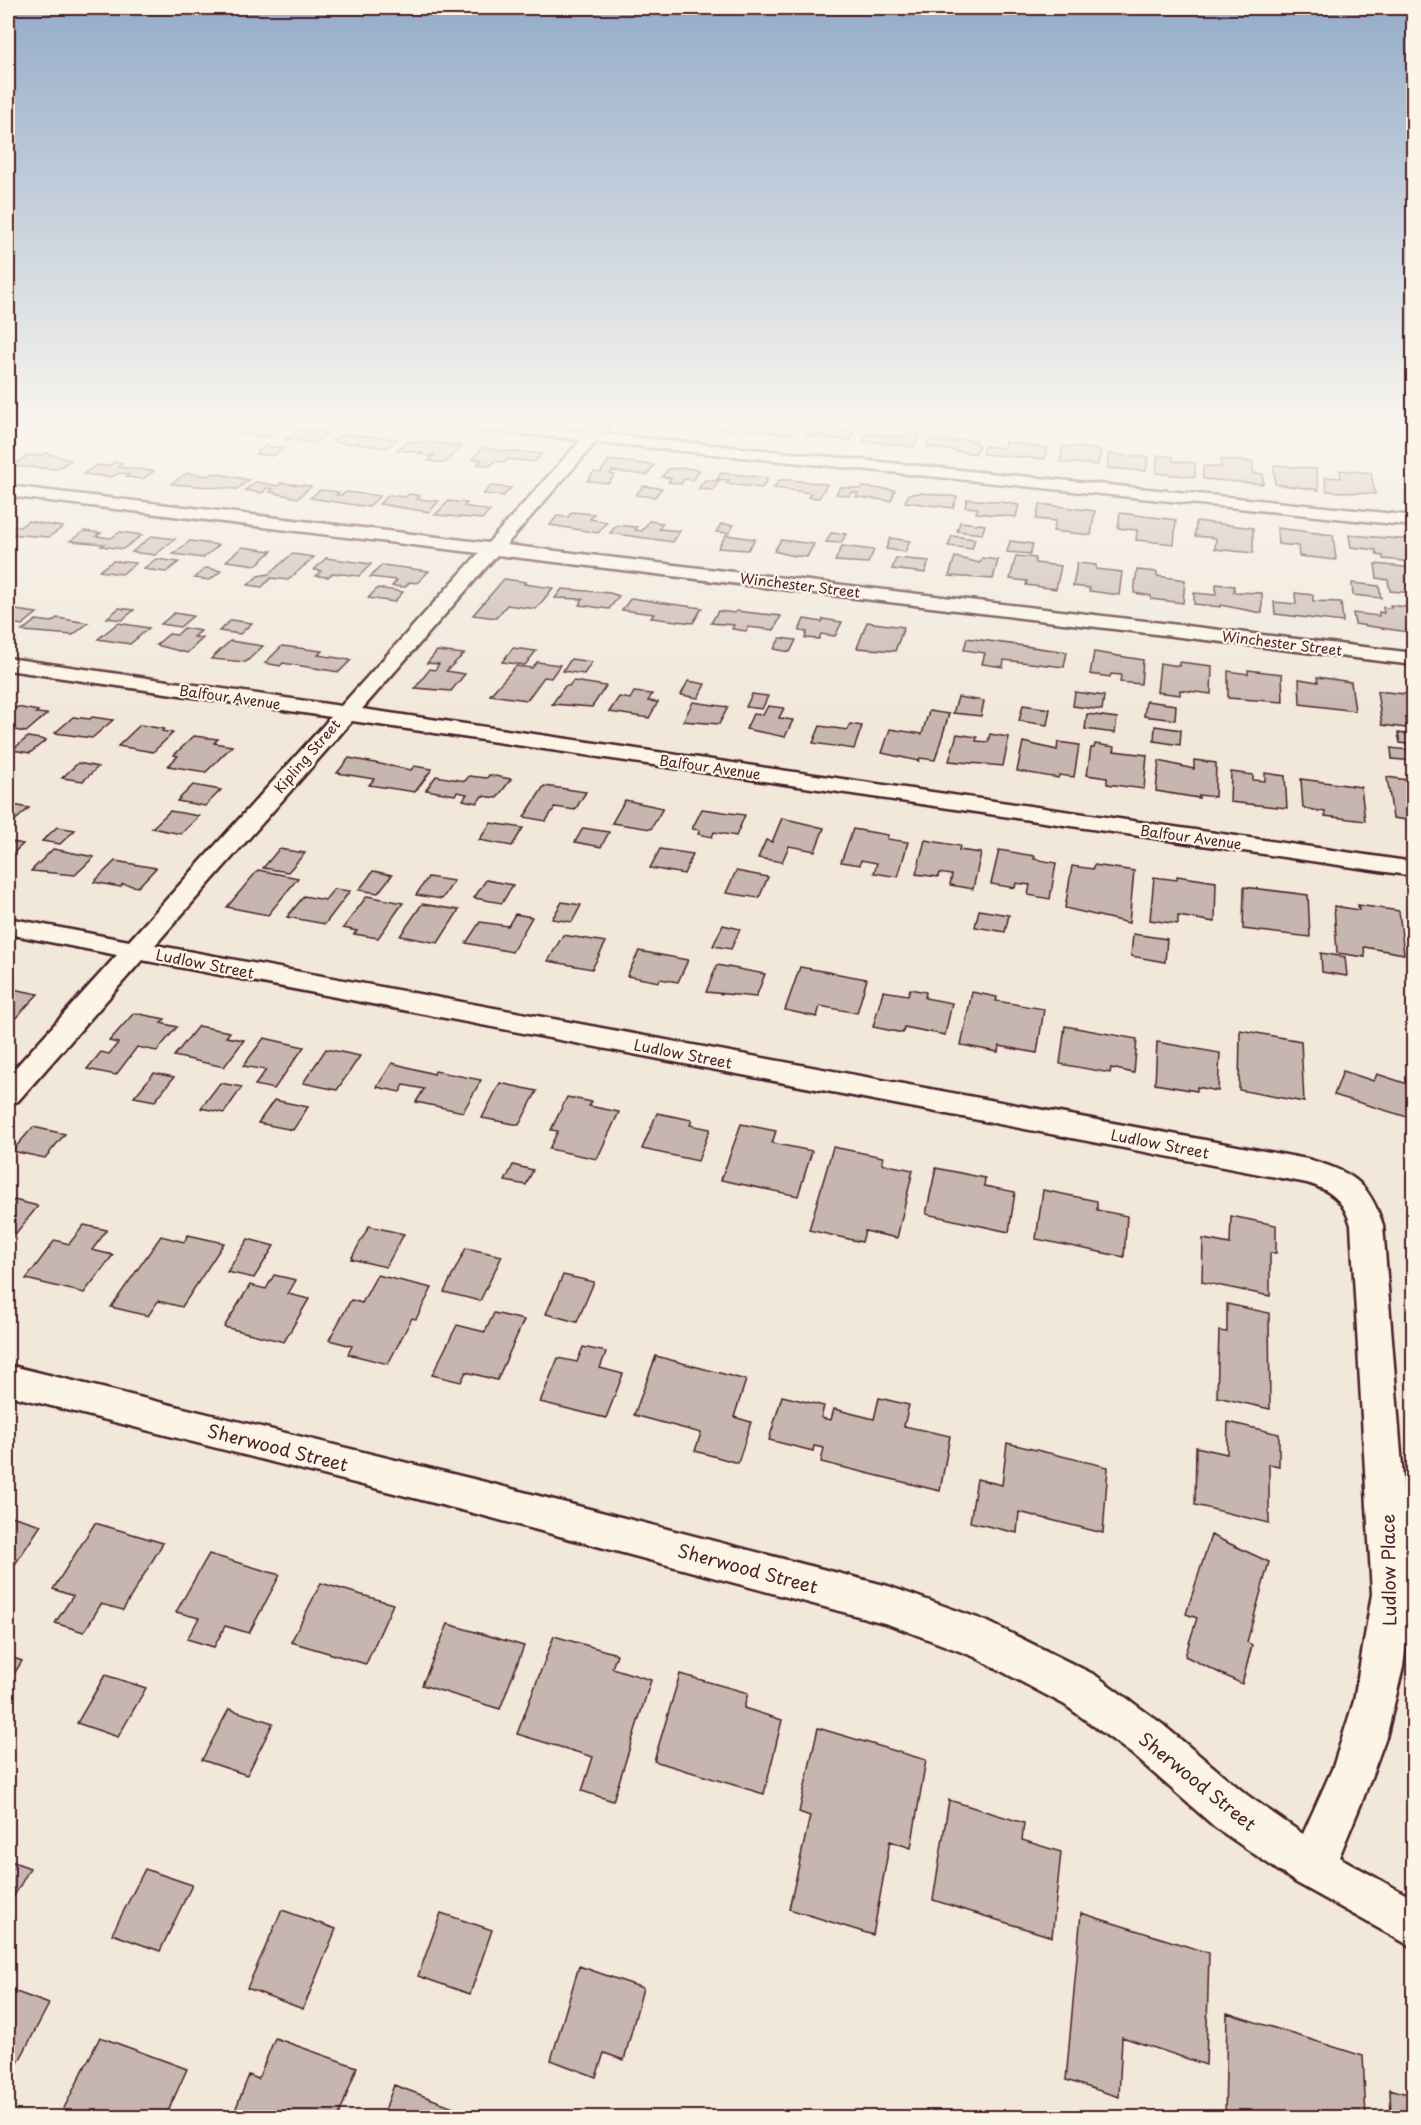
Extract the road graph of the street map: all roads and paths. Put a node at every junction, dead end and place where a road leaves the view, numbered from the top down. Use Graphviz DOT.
graph roads {
  1 [pos="235,518"];
  2 [pos="519,518"];
  3 [pos="1386,518"];
  4 [pos="1413,521"];
  5 [pos="492,549"];
  6 [pos="1413,659"];
  7 [pos="8,664"];
  8 [pos="344,714"];
  9 [pos="1413,869"];
  10 [pos="8,926"];
  11 [pos="136,950"];
  12 [pos="8,1094"];
  13 [pos="1354,1191"];
  14 [pos="8,1380"];
  15 [pos="1311,1866"];
  16 [pos="1413,1925"];
  1 -- 5 [label="street, Winchester Street"];
  2 -- 5 [label="street, Kipling Street"];
  3 -- 4 [label="street"];
  5 -- 6 [label="street, Winchester Street"];
  5 -- 8 [label="street, Kipling Street"];
  7 -- 8 [label="street, Balfour Avenue"];
  8 -- 9 [label="street, Balfour Avenue"];
  8 -- 11 [label="street, Kipling Street"];
  10 -- 11 [label="street, Ludlow Street"];
  11 -- 12 [label="street, Kipling Street"];
  11 -- 13 [label="street, Ludlow Street"];
  13 -- 15 [label="street, Ludlow Place"];
  14 -- 15 [label="street, Sherwood Street"];
  15 -- 16 [label="street, Sherwood Street"];
}
